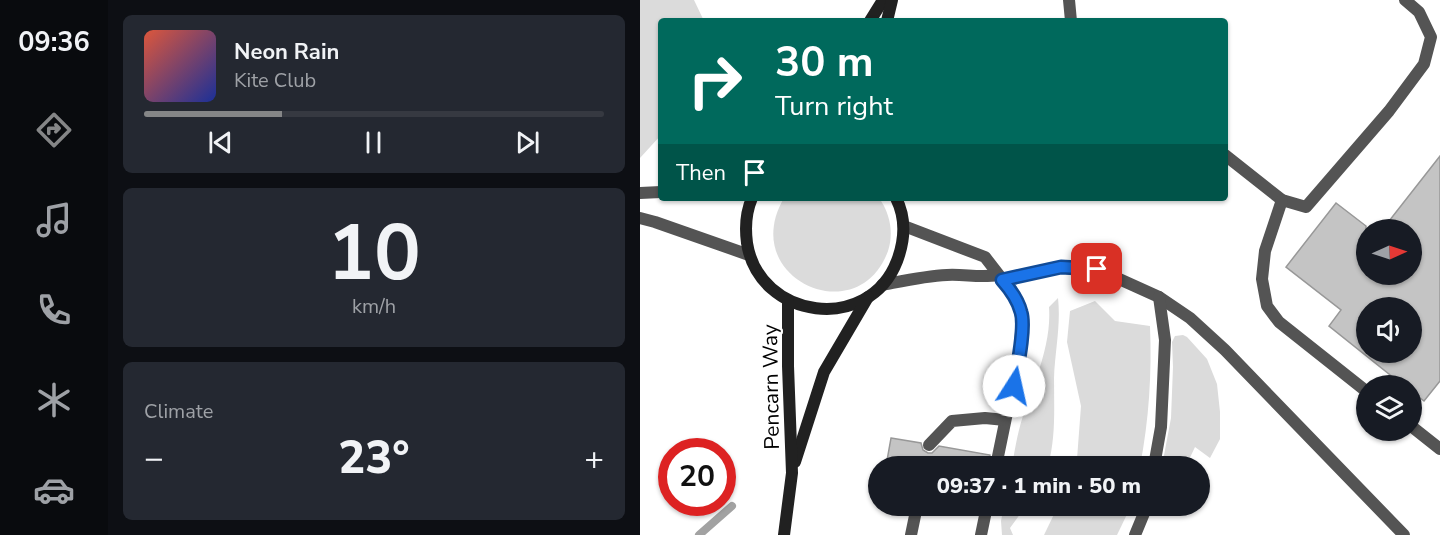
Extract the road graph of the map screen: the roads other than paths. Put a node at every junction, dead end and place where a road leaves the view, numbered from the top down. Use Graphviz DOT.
graph roads {
  1 [pos="883,0"];
  2 [pos="892,0"];
  3 [pos="1069,0"];
  4 [pos="1405,0"];
  5 [pos="872,18"];
  6 [pos="888,18"];
  7 [pos="1070,18"];
  8 [pos="1228,158"];
  9 [pos="658,192"];
  10 [pos="640,194"];
  11 [pos="1282,200"];
  12 [pos="751,201"];
  13 [pos="898,201"];
  14 [pos="640,218"];
  15 [pos="904,226"];
  16 [pos="749,255"];
  17 [pos="1000,277"];
  18 [pos="882,285"];
  19 [pos="868,297"];
  20 [pos="1159,297"];
  21 [pos="788,301"];
  22 [pos="1356,383"];
  23 [pos="1005,420"];
  24 [pos="1422,435"];
  25 [pos="929,445"];
  26 [pos="1440,449"];
  27 [pos="998,456"];
  28 [pos="1156,456"];
  29 [pos="792,473"];
  30 [pos="915,516"];
  31 [pos="985,516"];
  32 [pos="1143,516"];
  33 [pos="784,535"];
  34 [pos="911,535"];
  35 [pos="981,535"];
  36 [pos="1135,535"];
  37 [pos="1404,535"];
  1 -- 5 [label="street"];
  2 -- 6 [label="street"];
  3 -- 7 [label="street"];
  4 -- 11 [label="street"];
  8 -- 11 [label="street"];
  9 -- 10 [label="street"];
  11 -- 22 [label="street"];
  12 -- 16 [label="street"];
  13 -- 15 [label="street"];
  14 -- 16 [label="street"];
  15 -- 17 [label="street"];
  15 -- 18 [label="street"];
  16 -- 21 [label="street"];
  17 -- 18 [label="street"];
  17 -- 20 [label="street"];
  17 -- 23 [label="street"];
  18 -- 19 [label="street"];
  19 -- 21 [label="street"];
  19 -- 29 [label="street, Pencarn Way"];
  20 -- 28 [label="street"];
  20 -- 37 [label="street"];
  21 -- 29 [label="street, Pencarn Way"];
  23 -- 25 [label="street"];
  23 -- 27 [label="street"];
  24 -- 26 [label="street"];
  29 -- 33 [label="street, Pencarn Way"];
  30 -- 34 [label="street"];
  31 -- 35 [label="street"];
  32 -- 36 [label="street"];
}
